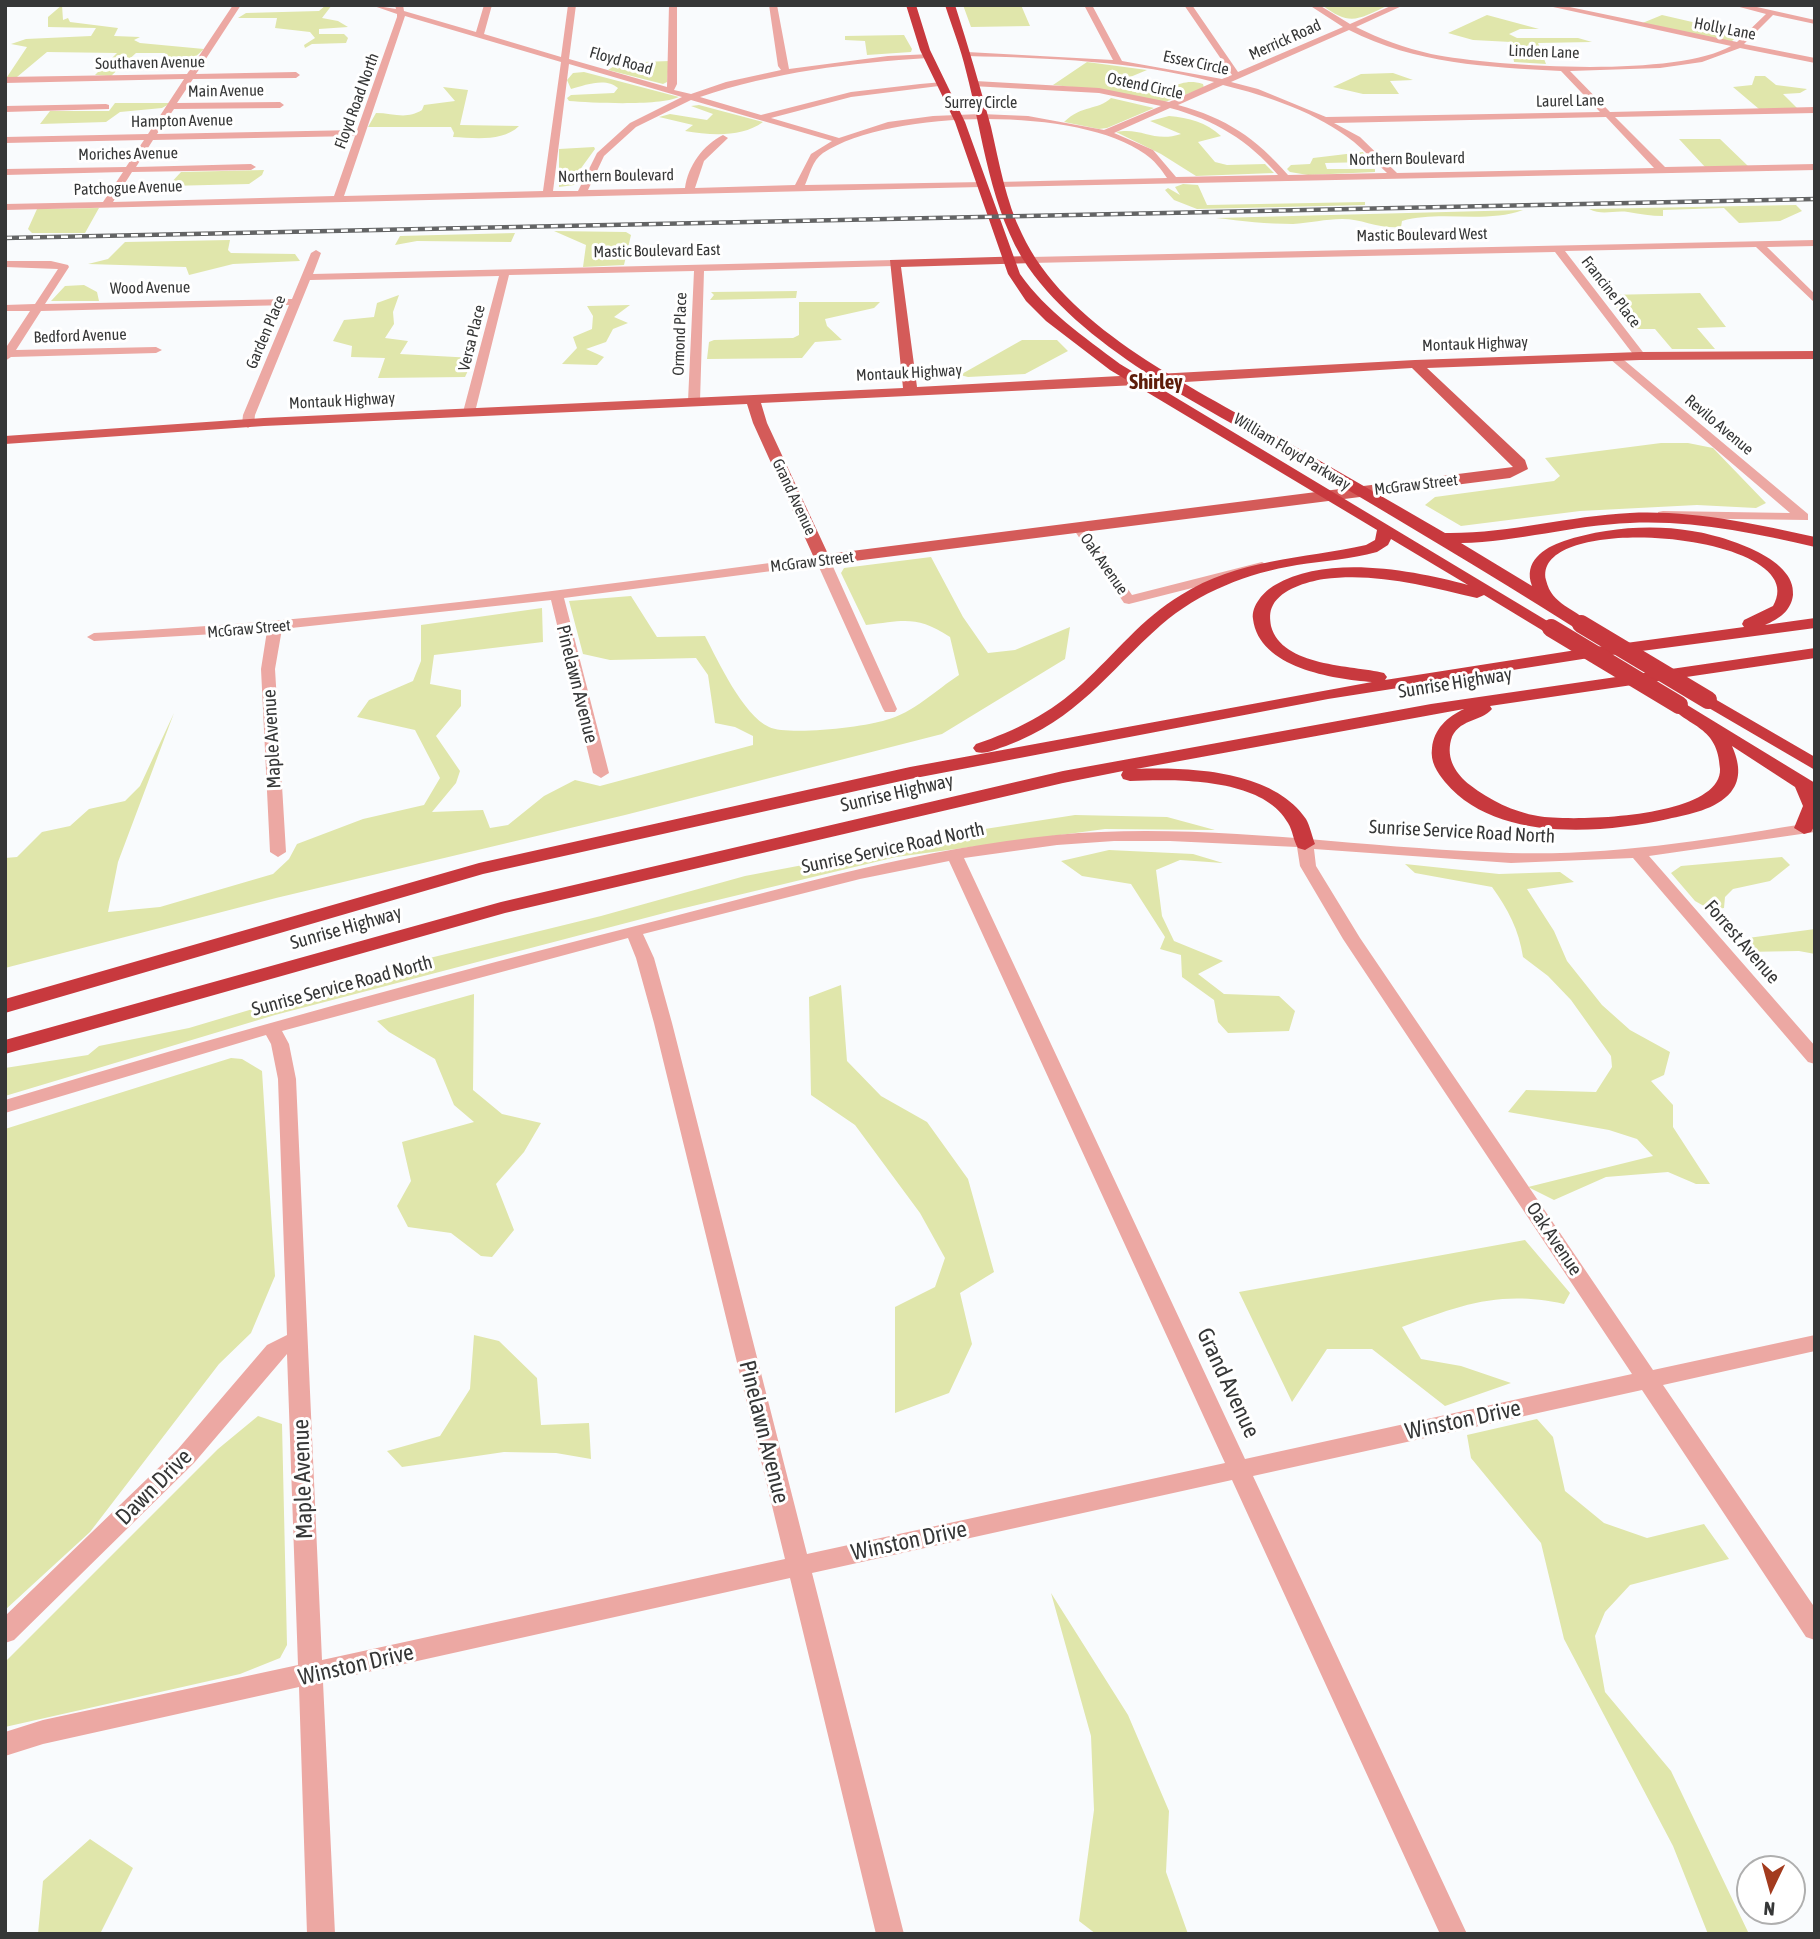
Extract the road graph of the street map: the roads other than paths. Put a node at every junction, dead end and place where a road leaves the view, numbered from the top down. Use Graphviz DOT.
graph roads {
  1 [pos="237,5"];
  2 [pos="374,5"];
  3 [pos="488,5"];
  4 [pos="572,5"];
  5 [pos="673,5"];
  6 [pos="773,5"];
  7 [pos="911,5"];
  8 [pos="950,5"];
  9 [pos="1088,5"];
  10 [pos="1188,5"];
  11 [pos="1313,5"];
  12 [pos="1400,5"];
  13 [pos="1548,5"];
  14 [pos="1737,5"];
  15 [pos="400,9"];
  16 [pos="1770,14"];
  17 [pos="1815,22"];
  18 [pos="1349,27"];
  19 [pos="479,36"];
  20 [pos="1737,46"];
  21 [pos="967,54"];
  22 [pos="928,55"];
  23 [pos="565,61"];
  24 [pos="1815,61"];
  25 [pos="1118,62"];
  26 [pos="1562,67"];
  27 [pos="786,71"];
  28 [pos="296,75"];
  29 [pos="1237,76"];
  30 [pos="191,77"];
  31 [pos="5,80"];
  32 [pos="1222,83"];
  33 [pos="975,84"];
  34 [pos="943,85"];
  35 [pos="669,91"];
  36 [pos="690,97"];
  37 [pos="280,104"];
  38 [pos="171,106"];
  39 [pos="1169,106"];
  40 [pos="106,107"];
  41 [pos="5,109"];
  42 [pos="1815,110"];
  43 [pos="1607,114"];
  44 [pos="957,117"];
  45 [pos="983,117"];
  46 [pos="761,118"];
  47 [pos="1326,120"];
  48 [pos="812,132"];
  49 [pos="863,132"];
  50 [pos="360,133"];
  51 [pos="1105,134"];
  52 [pos="150,137"];
  53 [pos="723,138"];
  54 [pos="5,140"];
  55 [pos="841,141"];
  56 [pos="251,167"];
  57 [pos="1815,167"];
  58 [pos="129,170"];
  59 [pos="1662,170"];
  60 [pos="5,172"];
  61 [pos="1394,176"];
  62 [pos="1285,178"];
  63 [pos="1173,180"];
  64 [pos="981,184"];
  65 [pos="1000,184"];
  66 [pos="798,188"];
  67 [pos="690,190"];
  68 [pos="582,192"];
  69 [pos="548,193"];
  70 [pos="338,198"];
  71 [pos="252,201"];
  72 [pos="106,205"];
  73 [pos="5,207"];
  74 [pos="1815,243"];
  75 [pos="1759,245"];
  76 [pos="1557,248"];
  77 [pos="316,253"];
  78 [pos="1030,260"];
  79 [pos="1008,261"];
  80 [pos="894,263"];
  81 [pos="5,264"];
  82 [pos="699,268"];
  83 [pos="505,272"];
  84 [pos="307,277"];
  85 [pos="1815,300"];
  86 [pos="295,302"];
  87 [pos="38,307"];
  88 [pos="5,308"];
  89 [pos="1095,308"];
  90 [pos="1084,320"];
  91 [pos="156,350"];
  92 [pos="6,355"];
  93 [pos="1815,355"];
  94 [pos="1640,356"];
  95 [pos="1615,357"];
  96 [pos="1415,364"];
  97 [pos="1168,379"];
  98 [pos="1137,381"];
  99 [pos="985,387"];
  100 [pos="911,391"];
  101 [pos="752,398"];
  102 [pos="1046,400"];
  103 [pos="694,401"];
  104 [pos="469,412"];
  105 [pos="248,425"];
  106 [pos="5,440"];
  107 [pos="1220,442"];
  108 [pos="1244,445"];
  109 [pos="1364,491"];
  110 [pos="1333,495"];
  111 [pos="1633,517"];
  112 [pos="1079,527"];
  113 [pos="1385,530"];
  114 [pos="1442,538"];
  115 [pos="1815,542"];
  116 [pos="823,560"];
  117 [pos="1269,565"];
  118 [pos="556,594"];
  119 [pos="1532,595"];
  120 [pos="1509,603"];
  121 [pos="1552,607"];
  122 [pos="1815,623"];
  123 [pos="275,627"];
  124 [pos="94,637"];
  125 [pos="1673,641"];
  126 [pos="1815,654"];
  127 [pos="1460,672"];
  128 [pos="1562,689"];
  129 [pos="890,709"];
  130 [pos="1710,725"];
  131 [pos="1773,740"];
  132 [pos="1815,754"];
  133 [pos="1815,765"];
  134 [pos="601,773"];
  135 [pos="1809,787"];
  136 [pos="839,789"];
  137 [pos="1003,792"];
  138 [pos="1809,828"];
  139 [pos="1305,844"];
  140 [pos="278,852"];
  141 [pos="954,854"];
  142 [pos="1638,854"];
  143 [pos="633,931"];
  144 [pos="5,1006"];
  145 [pos="271,1027"];
  146 [pos="5,1048"];
  147 [pos="1815,1058"];
  148 [pos="5,1107"];
  149 [pos="299,1338"];
  150 [pos="1815,1343"];
  151 [pos="1649,1380"];
  152 [pos="1240,1469"];
  153 [pos="797,1566"];
  154 [pos="1815,1629"];
  155 [pos="5,1632"];
  156 [pos="309,1675"];
  157 [pos="5,1744"];
  158 [pos="321,1934"];
  159 [pos="890,1934"];
  160 [pos="1454,1934"];
  1 -- 30 [label="street"];
  2 -- 15 [label="street, Floyd Road"];
  3 -- 19 [label="street"];
  4 -- 23 [label="street"];
  5 -- 35 [label="street"];
  6 -- 27 [label="street"];
  7 -- 22 [label="highway, William Floyd Parkway"];
  8 -- 21 [label="highway, William Floyd Parkway"];
  9 -- 25 [label="street"];
  10 -- 29 [label="street"];
  11 -- 18 [label="street, Linden Lane"];
  12 -- 18 [label="street, Merrick Road"];
  13 -- 20 [label="street, Holly Lane"];
  14 -- 16 [label="street"];
  15 -- 19 [label="street, Floyd Road"];
  15 -- 50 [label="street, Floyd Road North"];
  16 -- 17 [label="street"];
  16 -- 20 [label="street, Linden Lane"];
  18 -- 26 [label="street, Linden Lane"];
  18 -- 29 [label="street, Merrick Road"];
  19 -- 23 [label="street, Floyd Road"];
  20 -- 24 [label="street, Holly Lane"];
  20 -- 26 [label="street, Linden Lane"];
  21 -- 25 [label="street, Essex Circle"];
  21 -- 33 [label="highway, William Floyd Parkway"];
  22 -- 27 [label="street"];
  22 -- 34 [label="highway, William Floyd Parkway"];
  23 -- 35 [label="street, Floyd Road"];
  23 -- 69 [label="street"];
  25 -- 32 [label="street, Essex Circle"];
  26 -- 43 [label="street"];
  27 -- 36 [label="street"];
  28 -- 30 [label="street, Southaven Avenue"];
  29 -- 32 [label="street, Merrick Road"];
  30 -- 31 [label="street, Southaven Avenue"];
  30 -- 38 [label="street"];
  32 -- 39 [label="street, Merrick Road"];
  32 -- 47 [label="street, Essex Circle"];
  33 -- 39 [label="street, Ostend Circle"];
  33 -- 45 [label="highway, William Floyd Parkway"];
  34 -- 44 [label="highway, William Floyd Parkway"];
  34 -- 46 [label="street"];
  35 -- 36 [label="street, Floyd Road"];
  36 -- 46 [label="street, Floyd Road"];
  36 -- 68 [label="street"];
  37 -- 38 [label="street, Main Avenue"];
  38 -- 52 [label="street"];
  39 -- 51 [label="street, Merrick Road"];
  39 -- 62 [label="street, Ostend Circle"];
  40 -- 41 [label="street"];
  42 -- 43 [label="street, Laurel Lane"];
  43 -- 47 [label="street, Laurel Lane"];
  43 -- 59 [label="street"];
  44 -- 45 [label="street, Surrey Circle"];
  44 -- 49 [label="street, Surrey Circle"];
  44 -- 64 [label="highway, William Floyd Parkway"];
  45 -- 51 [label="street, Surrey Circle"];
  45 -- 65 [label="highway, William Floyd Parkway"];
  46 -- 48 [label="street, Floyd Road"];
  47 -- 61 [label="street, Essex Circle"];
  48 -- 49 [label="street"];
  48 -- 55 [label="street, Floyd Road"];
  49 -- 55 [label="street, Surrey Circle"];
  50 -- 52 [label="street, Hampton Avenue"];
  50 -- 70 [label="street, Floyd Road North"];
  51 -- 63 [label="street, Surrey Circle"];
  52 -- 54 [label="street, Hampton Avenue"];
  52 -- 58 [label="street"];
  53 -- 67 [label="street"];
  55 -- 66 [label="street, Surrey Circle"];
  56 -- 58 [label="street, Moriches Avenue"];
  57 -- 59 [label="street, Northern Boulevard"];
  58 -- 60 [label="street, Moriches Avenue"];
  58 -- 72 [label="street"];
  59 -- 61 [label="street, Northern Boulevard"];
  61 -- 62 [label="street, Northern Boulevard"];
  62 -- 63 [label="street, Northern Boulevard"];
  63 -- 65 [label="street, Northern Boulevard"];
  64 -- 66 [label="street, Northern Boulevard"];
  64 -- 79 [label="highway, William Floyd Parkway"];
  65 -- 78 [label="highway, William Floyd Parkway"];
  66 -- 67 [label="street, Northern Boulevard"];
  67 -- 68 [label="street, Northern Boulevard"];
  68 -- 69 [label="street, Northern Boulevard"];
  69 -- 70 [label="street, Northern Boulevard"];
  70 -- 71 [label="street, Northern Boulevard"];
  71 -- 72 [label="street, Patchogue Avenue"];
  72 -- 73 [label="street, Patchogue Avenue"];
  74 -- 75 [label="street, Mastic Boulevard West"];
  75 -- 76 [label="street, Mastic Boulevard West"];
  75 -- 85 [label="street"];
  76 -- 78 [label="street, Mastic Boulevard West"];
  76 -- 94 [label="street, Francine Place"];
  77 -- 84 [label="street, Garden Place"];
  78 -- 79 [label="main road, Mastic Boulevard East"];
  78 -- 90 [label="highway, William Floyd Parkway"];
  79 -- 80 [label="main road, Mastic Boulevard East"];
  79 -- 98 [label="highway, William Floyd Parkway"];
  80 -- 82 [label="street, Mastic Boulevard East"];
  80 -- 100 [label="main road"];
  81 -- 87 [label="street"];
  82 -- 83 [label="street, Mastic Boulevard East"];
  82 -- 103 [label="street, Ormond Place"];
  83 -- 84 [label="street, Mastic Boulevard East"];
  83 -- 104 [label="street, Versa Place"];
  84 -- 86 [label="street, Garden Place"];
  86 -- 87 [label="street, Wood Avenue"];
  86 -- 105 [label="street, Garden Place"];
  87 -- 88 [label="street, Wood Avenue"];
  87 -- 92 [label="street"];
  89 -- 90 [label="highway"];
  90 -- 97 [label="highway, William Floyd Parkway"];
  91 -- 92 [label="street, Bedford Avenue"];
  93 -- 94 [label="main road, Montauk Highway"];
  94 -- 95 [label="main road, Montauk Highway"];
  95 -- 96 [label="main road, Montauk Highway"];
  95 -- 111 [label="street, Revilo Avenue"];
  96 -- 97 [label="main road, Montauk Highway"];
  96 -- 109 [label="main road, McGraw Street"];
  97 -- 98 [label="main road, Montauk Highway"];
  97 -- 109 [label="highway, William Floyd Parkway"];
  98 -- 99 [label="main road, Montauk Highway"];
  98 -- 108 [label="highway, William Floyd Parkway"];
  99 -- 100 [label="main road, Montauk Highway"];
  99 -- 102 [label="main road"];
  100 -- 101 [label="main road, Montauk Highway"];
  101 -- 103 [label="main road, Montauk Highway"];
  101 -- 116 [label="main road, Grand Avenue"];
  103 -- 104 [label="main road, Montauk Highway"];
  104 -- 105 [label="main road, Montauk Highway"];
  105 -- 106 [label="main road, Montauk Highway"];
  107 -- 108 [label="highway"];
  108 -- 110 [label="highway, William Floyd Parkway"];
  109 -- 110 [label="main road, McGraw Street"];
  109 -- 114 [label="highway, William Floyd Parkway"];
  110 -- 112 [label="main road, McGraw Street"];
  110 -- 113 [label="highway, William Floyd Parkway"];
  110 -- 119 [label="highway"];
  111 -- 114 [label="highway"];
  111 -- 115 [label="highway"];
  112 -- 116 [label="main road, McGraw Street"];
  112 -- 117 [label="street, Oak Avenue"];
  113 -- 117 [label="highway"];
  113 -- 120 [label="highway, William Floyd Parkway"];
  114 -- 119 [label="highway, William Floyd Parkway"];
  116 -- 118 [label="street, McGraw Street"];
  116 -- 129 [label="street, Grand Avenue"];
  117 -- 136 [label="highway"];
  118 -- 123 [label="street, McGraw Street"];
  118 -- 134 [label="street, Pinelawn Avenue"];
  119 -- 121 [label="highway, William Floyd Parkway"];
  120 -- 127 [label="highway"];
  120 -- 130 [label="highway, William Floyd Parkway, bridge"];
  121 -- 125 [label="highway"];
  121 -- 131 [label="highway, William Floyd Parkway, bridge"];
  122 -- 125 [label="highway, Sunrise Highway"];
  123 -- 124 [label="street, McGraw Street"];
  123 -- 140 [label="street, Maple Avenue"];
  125 -- 127 [label="highway, Sunrise Highway"];
  126 -- 128 [label="highway, Sunrise Highway"];
  127 -- 136 [label="highway, Sunrise Highway"];
  128 -- 130 [label="highway"];
  128 -- 137 [label="highway, Sunrise Highway"];
  130 -- 135 [label="highway, William Floyd Parkway"];
  131 -- 132 [label="highway"];
  131 -- 133 [label="highway, William Floyd Parkway"];
  135 -- 138 [label="highway"];
  136 -- 144 [label="highway, Sunrise Highway"];
  137 -- 139 [label="highway"];
  137 -- 146 [label="highway, Sunrise Highway"];
  138 -- 142 [label="street, Sunrise Service Road North"];
  139 -- 141 [label="street, Sunrise Service Road North"];
  139 -- 142 [label="street, Sunrise Service Road North"];
  139 -- 151 [label="street, Oak Avenue"];
  141 -- 143 [label="street, Sunrise Service Road North"];
  141 -- 152 [label="street, Grand Avenue"];
  142 -- 147 [label="street, Forrest Avenue"];
  143 -- 145 [label="street, Sunrise Service Road North"];
  143 -- 153 [label="street, Pinelawn Avenue"];
  145 -- 148 [label="street, Sunrise Service Road North"];
  145 -- 149 [label="street, Maple Avenue"];
  149 -- 155 [label="street, Dawn Drive"];
  149 -- 156 [label="street, Maple Avenue"];
  150 -- 151 [label="street, Winston Drive"];
  151 -- 152 [label="street, Winston Drive"];
  151 -- 154 [label="street, Oak Avenue"];
  152 -- 153 [label="street, Winston Drive"];
  152 -- 160 [label="street, Grand Avenue"];
  153 -- 156 [label="street, Winston Drive"];
  153 -- 159 [label="street, Pinelawn Avenue"];
  156 -- 157 [label="street, Winston Drive"];
  156 -- 158 [label="street, Maple Avenue"];
}
